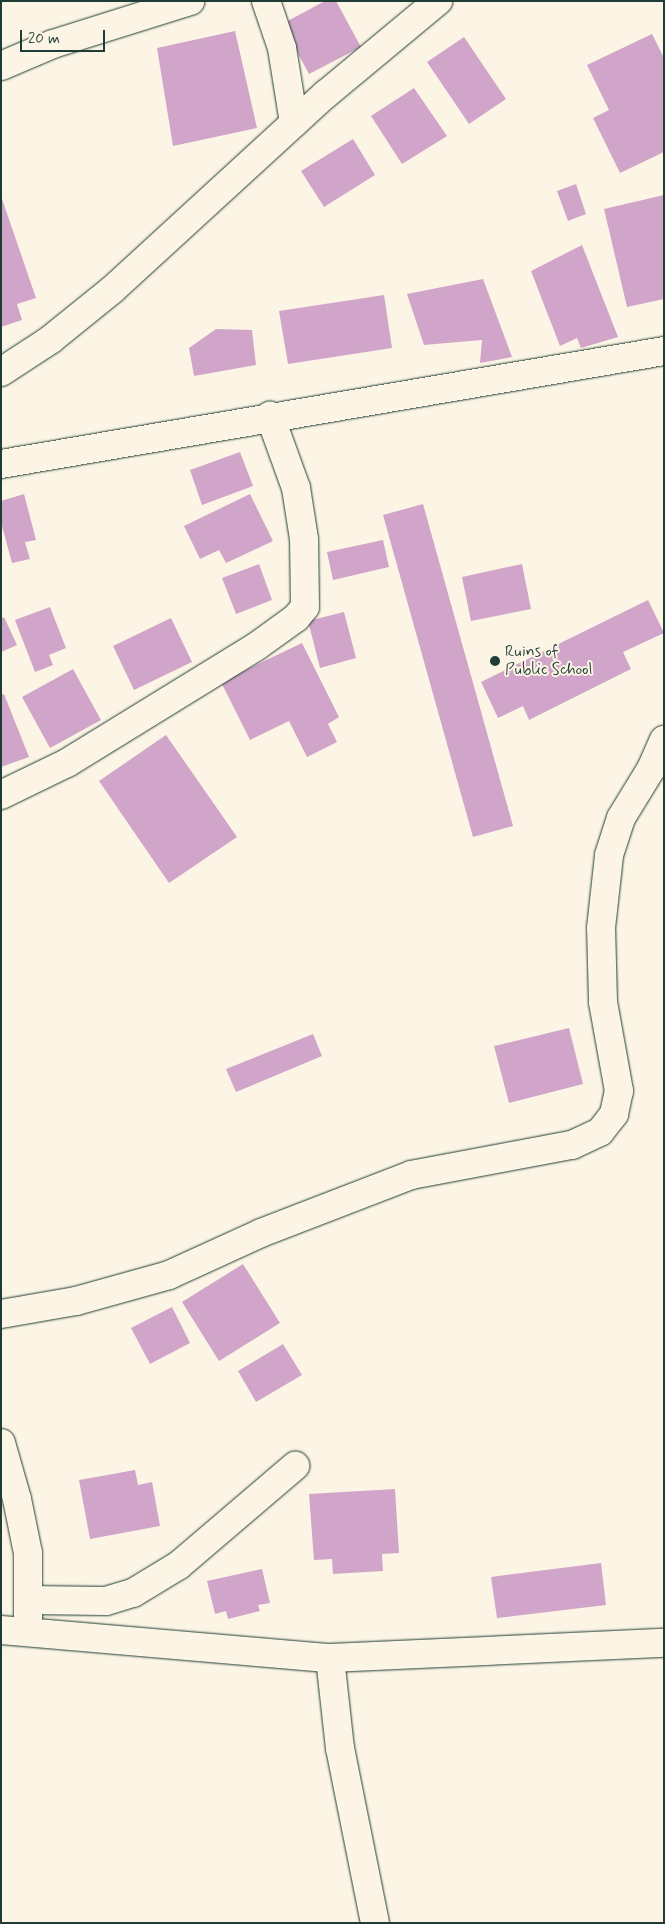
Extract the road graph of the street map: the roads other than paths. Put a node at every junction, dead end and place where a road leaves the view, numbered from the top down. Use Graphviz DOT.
graph roads {
  1 [pos="190,1"];
  2 [pos="266,1"];
  3 [pos="438,1"];
  4 [pos="1,66"];
  5 [pos="294,123"];
  6 [pos="664,350"];
  7 [pos="1,372"];
  8 [pos="270,416"];
  9 [pos="1,464"];
  10 [pos="664,740"];
  11 [pos="1,795"];
  12 [pos="1,1314"];
  13 [pos="1,1443"];
  14 [pos="295,1466"];
  15 [pos="29,1600"];
  16 [pos="14,1632"];
  17 [pos="664,1642"];
  18 [pos="330,1658"];
  19 [pos="375,1923"];
  1 -- 4 [label="street"];
  2 -- 5 [label="street"];
  3 -- 5 [label="street"];
  5 -- 7 [label="street"];
  6 -- 8 [label="street"];
  8 -- 9 [label="street"];
  8 -- 11 [label="street"];
  10 -- 12 [label="street"];
  13 -- 15 [label="street"];
  14 -- 15 [label="street"];
  15 -- 16 [label="street"];
  16 -- 18 [label="street"];
  17 -- 18 [label="street"];
  18 -- 19 [label="street"];
}
